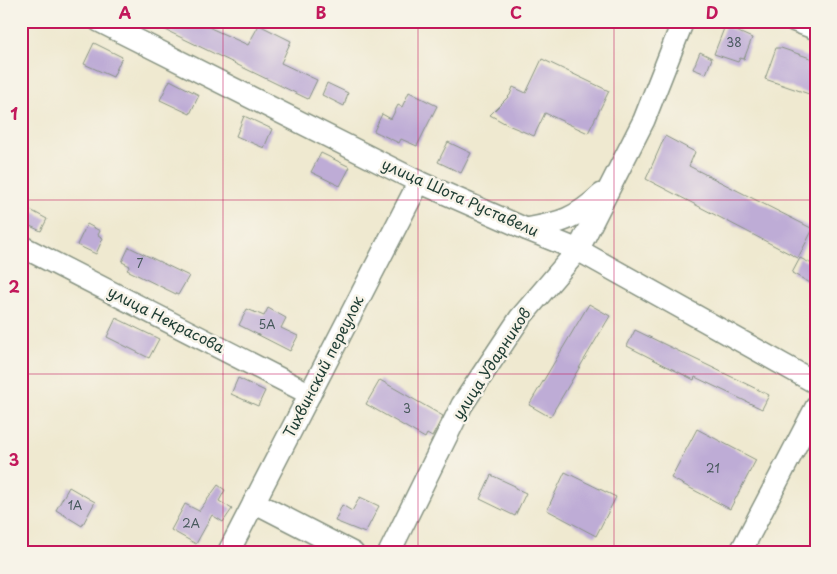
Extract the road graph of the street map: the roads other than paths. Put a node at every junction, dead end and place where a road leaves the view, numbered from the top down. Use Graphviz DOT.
graph roads {
  1 [pos="99,21"];
  2 [pos="683,21"];
  3 [pos="795,21"];
  4 [pos="816,29"];
  5 [pos="419,182"];
  6 [pos="610,187"];
  7 [pos="526,229"];
  8 [pos="21,246"];
  9 [pos="578,250"];
  10 [pos="816,383"];
  11 [pos="310,394"];
  12 [pos="816,407"];
  13 [pos="254,502"];
  14 [pos="228,553"];
  15 [pos="353,553"];
  16 [pos="389,553"];
  17 [pos="740,553"];
  1 -- 5 [label="street, улица Шота Руставели"];
  2 -- 6 [label="street, улица Ударников"];
  3 -- 4 [label="street"];
  5 -- 7 [label="street, улица Шота Руставели"];
  5 -- 11 [label="street, Тихвинский переулок"];
  6 -- 7 [label="street"];
  6 -- 9 [label="street, улица Ударников"];
  7 -- 9 [label="street, улица Шота Руставели"];
  8 -- 11 [label="street, улица Некрасова"];
  9 -- 10 [label="street, улица Шота Руставели"];
  9 -- 16 [label="street, улица Ударников"];
  11 -- 13 [label="street, Тихвинский переулок"];
  12 -- 17 [label="street"];
  13 -- 14 [label="street, Тихвинский переулок"];
  13 -- 15 [label="street"];
}
